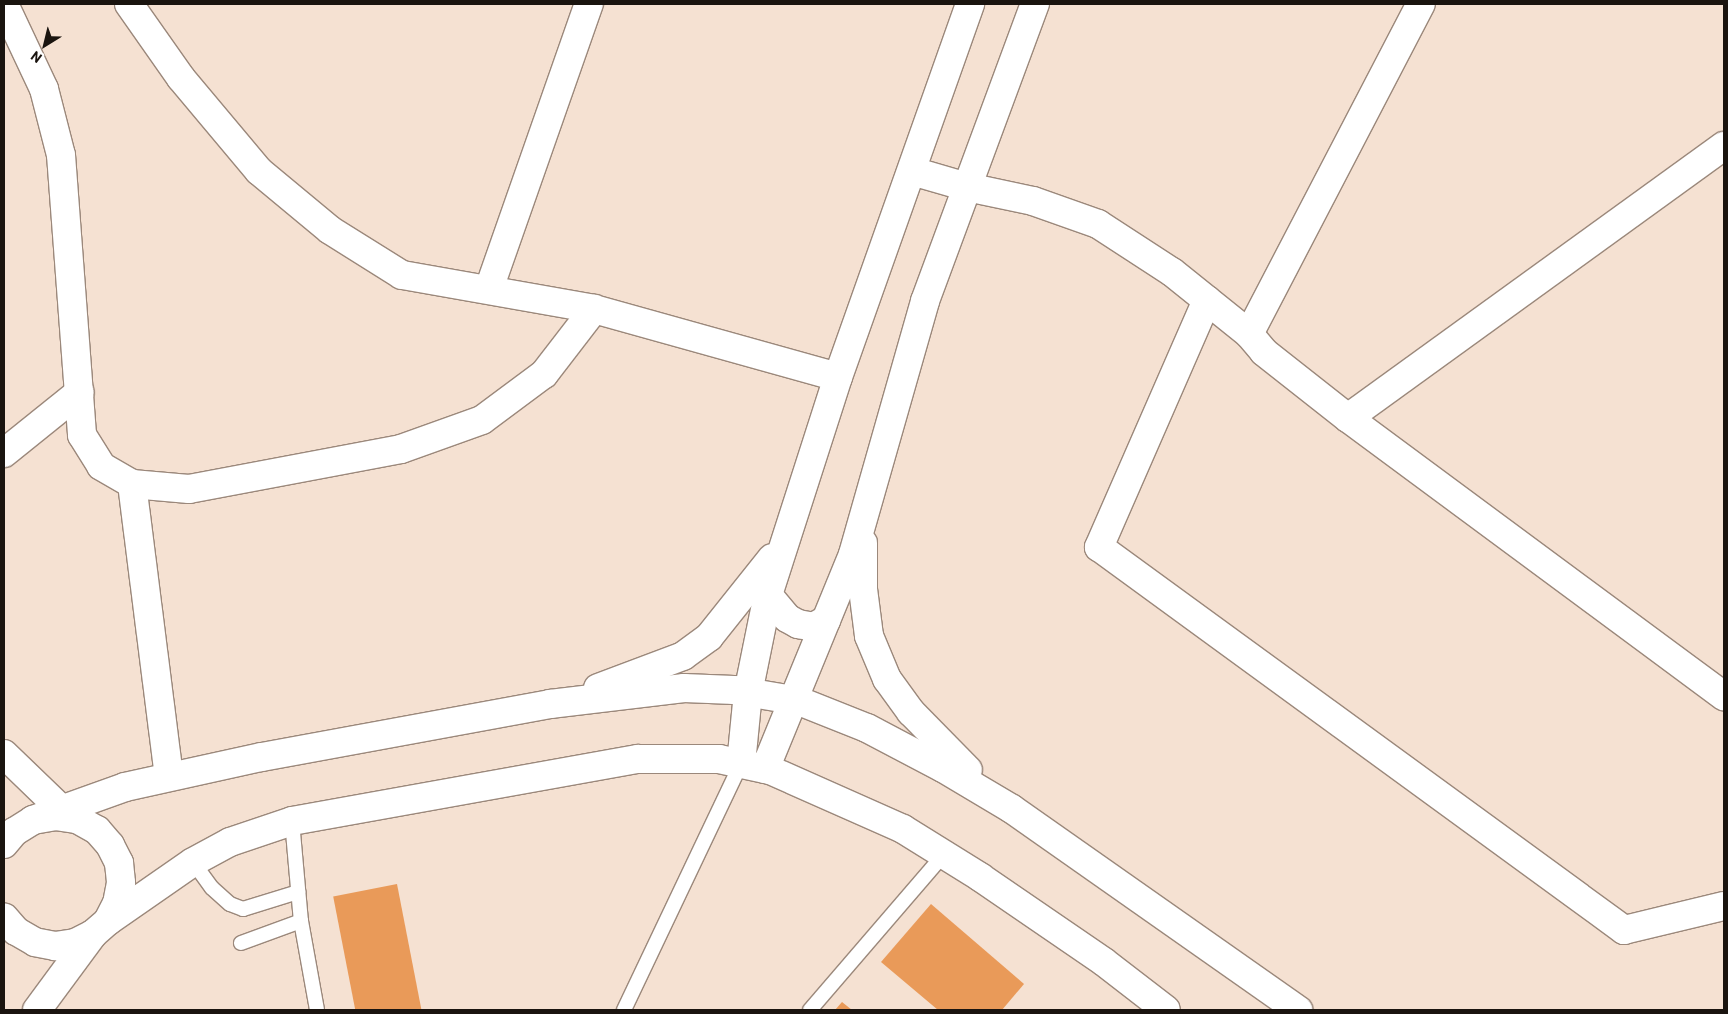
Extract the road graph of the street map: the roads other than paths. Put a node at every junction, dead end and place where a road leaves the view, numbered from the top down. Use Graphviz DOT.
graph roads {
  1 [pos="4,4"];
  2 [pos="129,4"];
  3 [pos="589,4"];
  4 [pos="970,4"];
  5 [pos="1034,4"];
  6 [pos="1421,4"];
  7 [pos="1724,146"];
  8 [pos="912,171"];
  9 [pos="967,187"];
  10 [pos="489,289"];
  11 [pos="1207,300"];
  12 [pos="594,309"];
  13 [pos="1249,334"];
  14 [pos="838,377"];
  15 [pos="80,392"];
  16 [pos="1348,418"];
  17 [pos="4,453"];
  18 [pos="132,484"];
  19 [pos="863,518"];
  20 [pos="786,538"];
  21 [pos="768,595"];
  22 [pos="826,620"];
  23 [pos="748,693"];
  24 [pos="1723,693"];
  25 [pos="792,700"];
  26 [pos="550,704"];
  27 [pos="4,754"];
  28 [pos="753,767"];
  29 [pos="169,776"];
  30 [pos="1012,810"];
  31 [pos="69,814"];
  32 [pos="292,821"];
  33 [pos="4,844"];
  34 [pos="944,854"];
  35 [pos="193,862"];
  36 [pos="298,892"];
  37 [pos="1724,906"];
  38 [pos="4,917"];
  39 [pos="301,921"];
  40 [pos="100,927"];
  41 [pos="241,943"];
  42 [pos="37,1010"];
  43 [pos="318,1010"];
  44 [pos="624,1010"];
  45 [pos="810,1010"];
  46 [pos="1166,1010"];
  47 [pos="1298,1010"];
  1 -- 15 [label="street"];
  2 -- 10 [label="street"];
  3 -- 10 [label="street"];
  4 -- 8 [label="street"];
  5 -- 9 [label="street"];
  6 -- 13 [label="street"];
  7 -- 16 [label="street"];
  8 -- 9 [label="street"];
  8 -- 14 [label="street"];
  9 -- 11 [label="street"];
  9 -- 19 [label="street"];
  10 -- 12 [label="street"];
  11 -- 13 [label="street"];
  11 -- 37 [label="street"];
  12 -- 14 [label="street"];
  12 -- 18 [label="street"];
  13 -- 16 [label="street"];
  14 -- 20 [label="street"];
  15 -- 17 [label="street"];
  15 -- 18 [label="street"];
  16 -- 24 [label="street"];
  18 -- 29 [label="street"];
  19 -- 22 [label="street"];
  19 -- 30 [label="street"];
  20 -- 21 [label="street"];
  20 -- 26 [label="street"];
  21 -- 22 [label="street"];
  21 -- 23 [label="street"];
  22 -- 25 [label="street"];
  23 -- 25 [label="street"];
  23 -- 26 [label="street"];
  23 -- 28 [label="street"];
  25 -- 28 [label="street"];
  25 -- 30 [label="street"];
  26 -- 29 [label="street"];
  27 -- 31 [label="street"];
  28 -- 32 [label="street"];
  28 -- 34 [label="street"];
  28 -- 44 [label="lane"];
  29 -- 31 [label="street"];
  30 -- 47 [label="street"];
  31 -- 33 [label="street"];
  31 -- 40 [label="street"];
  32 -- 35 [label="street"];
  32 -- 36 [label="lane"];
  34 -- 45 [label="lane"];
  34 -- 46 [label="street"];
  35 -- 36 [label="lane"];
  35 -- 40 [label="street"];
  36 -- 39 [label="lane"];
  38 -- 40 [label="street"];
  39 -- 41 [label="lane"];
  39 -- 43 [label="lane"];
  40 -- 42 [label="street"];
}
